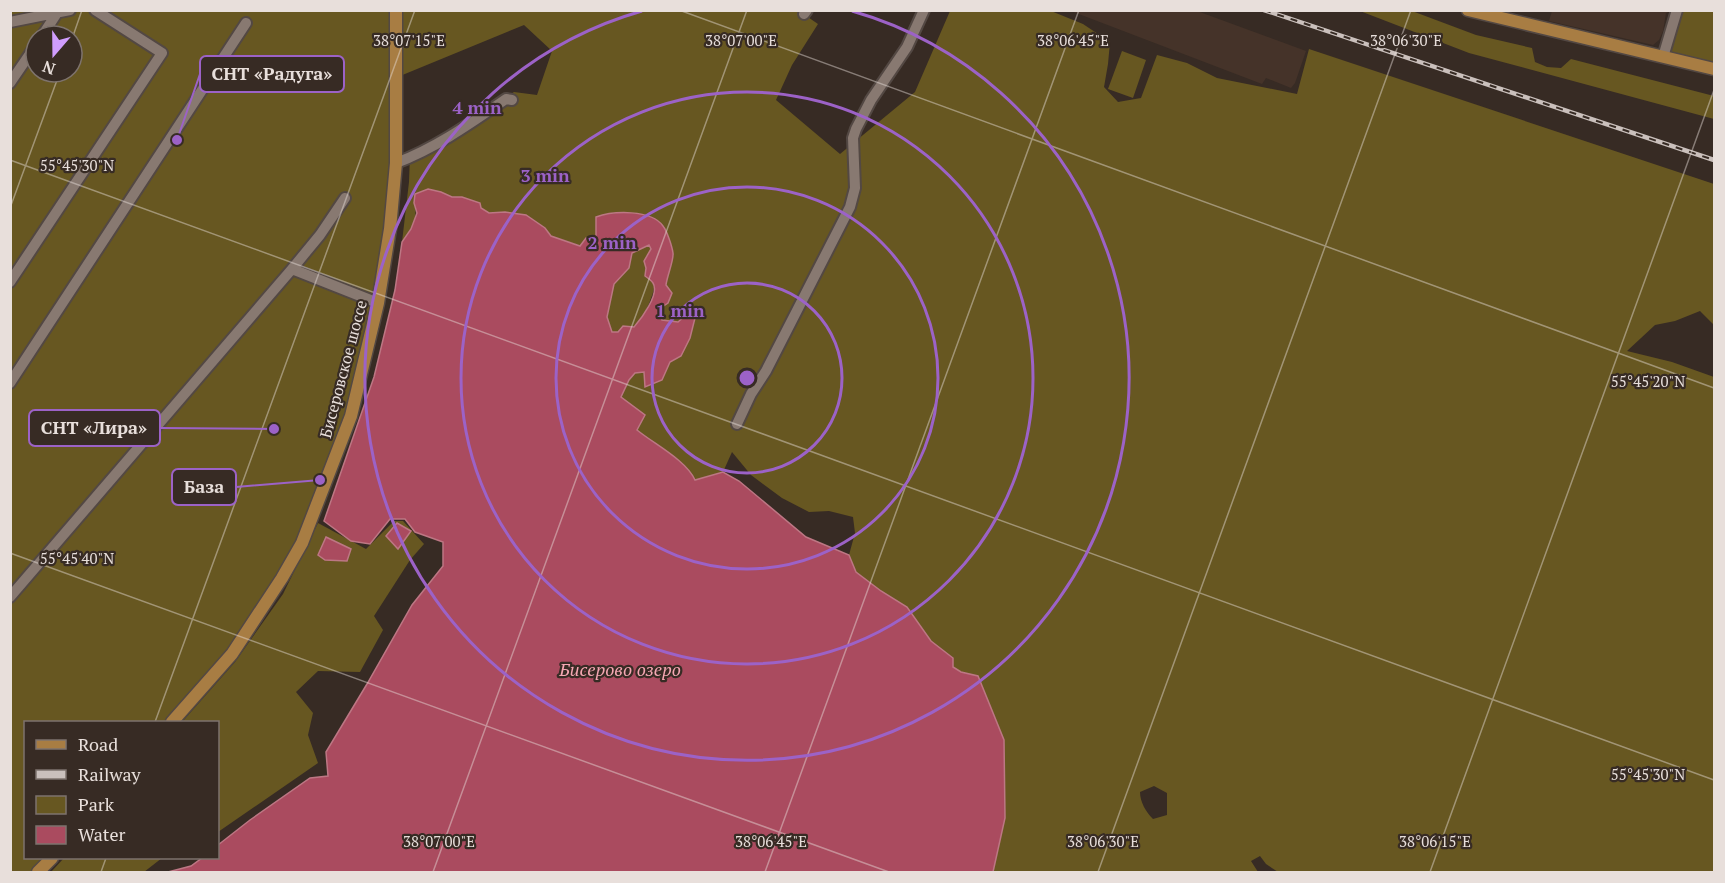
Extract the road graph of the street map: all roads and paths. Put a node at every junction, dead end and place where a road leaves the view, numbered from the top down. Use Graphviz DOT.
graph roads {
  1 [pos="70,10"];
  2 [pos="95,10"];
  3 [pos="396,10"];
  4 [pos="924,10"];
  5 [pos="1468,10"];
  6 [pos="1677,10"];
  7 [pos="57,13"];
  8 [pos="10,22"];
  9 [pos="246,23"];
  10 [pos="50,24"];
  11 [pos="1663,57"];
  12 [pos="24,63"];
  13 [pos="1714,69"];
  14 [pos="10,83"];
  15 [pos="512,100"];
  16 [pos="396,163"];
  17 [pos="345,198"];
  18 [pos="292,269"];
  19 [pos="10,282"];
  20 [pos="378,303"];
  21 [pos="10,383"];
  22 [pos="737,424"];
  23 [pos="10,597"];
  24 [pos="174,721"];
  25 [pos="51,859"];
  26 [pos="38,873"];
  1 -- 7 [label="street"];
  2 -- 19 [label="street"];
  3 -- 16 [label="main road, Бисеровское шоссе"];
  4 -- 22 [label="street"];
  5 -- 11 [label="main road"];
  6 -- 11 [label="street"];
  7 -- 8 [label="street"];
  7 -- 10 [label="street"];
  9 -- 21 [label="street"];
  11 -- 13 [label="main road"];
  12 -- 14 [label="street"];
  15 -- 16 [label="street"];
  16 -- 20 [label="main road, Бисеровское шоссе"];
  17 -- 18 [label="street"];
  18 -- 20 [label="street"];
  18 -- 23 [label="street"];
  20 -- 24 [label="main road, Бисеровское шоссе"];
  25 -- 26 [label="main road"];
}
